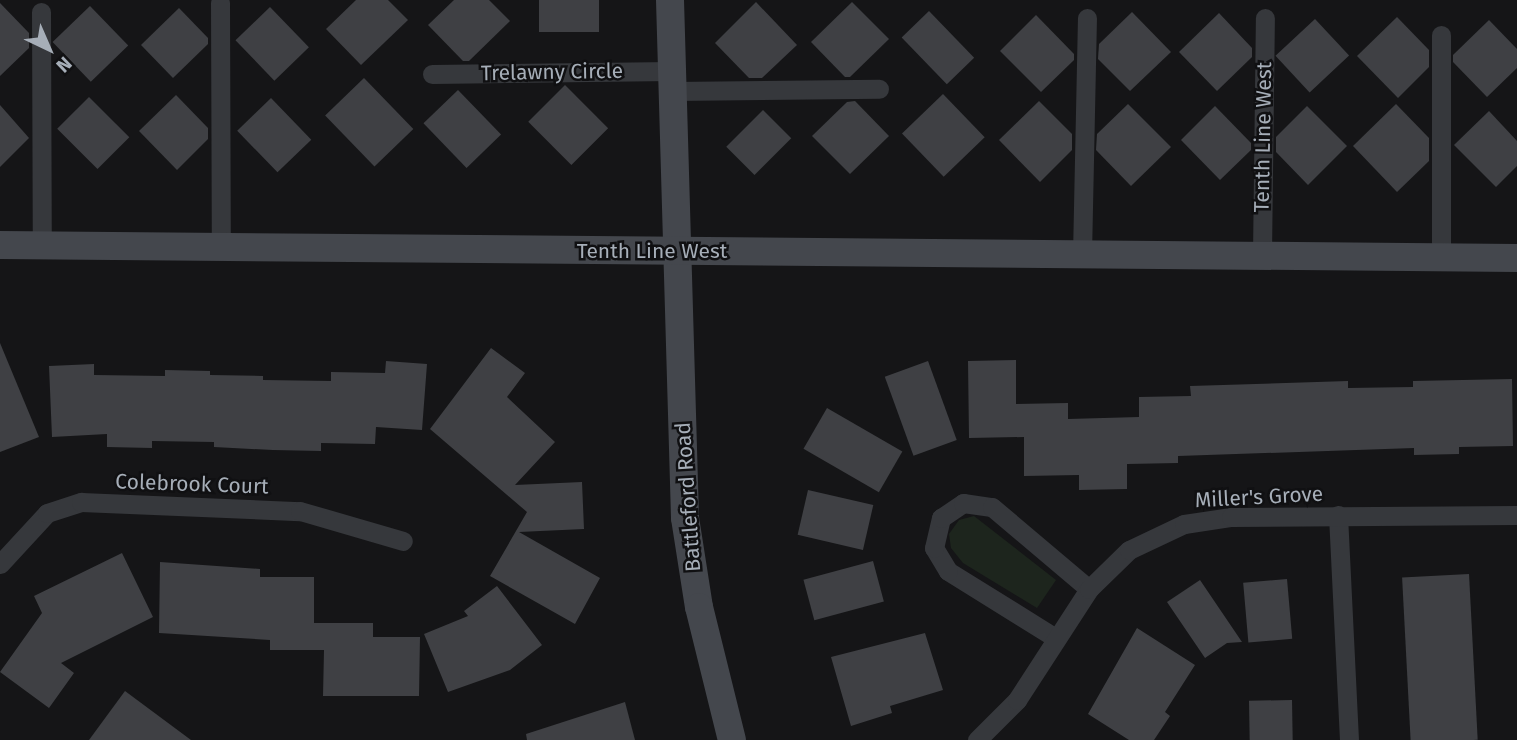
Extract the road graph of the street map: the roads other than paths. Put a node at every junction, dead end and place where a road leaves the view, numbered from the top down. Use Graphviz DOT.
graph roads {
  1 [pos="670,0"];
  2 [pos="220,3"];
  3 [pos="41,12"];
  4 [pos="1087,18"];
  5 [pos="1265,18"];
  6 [pos="1441,35"];
  7 [pos="432,74"];
  8 [pos="673,81"];
  9 [pos="879,89"];
  10 [pos="0,245"];
  11 [pos="42,245"];
  12 [pos="221,247"];
  13 [pos="677,250"];
  14 [pos="1083,255"];
  15 [pos="1262,256"];
  16 [pos="1441,257"];
  17 [pos="1517,258"];
  18 [pos="1338,515"];
  19 [pos="1517,515"];
  20 [pos="403,541"];
  21 [pos="0,564"];
  22 [pos="1089,589"];
  23 [pos="1054,637"];
  24 [pos="732,740"];
  25 [pos="976,740"];
  26 [pos="1349,740"];
  1 -- 8 [label="street"];
  2 -- 12 [label="street"];
  3 -- 11 [label="street"];
  4 -- 14 [label="street"];
  5 -- 15 [label="street, Tenth Line West"];
  6 -- 16 [label="street"];
  7 -- 8 [label="street, Trelawny Circle"];
  8 -- 9 [label="street, Trelawny Circle"];
  8 -- 13 [label="street"];
  10 -- 11 [label="street, Tenth Line West"];
  11 -- 12 [label="street, Tenth Line West"];
  12 -- 13 [label="street, Tenth Line West"];
  13 -- 14 [label="street, Tenth Line West"];
  13 -- 24 [label="street, Battleford Road"];
  14 -- 15 [label="street, Tenth Line West"];
  15 -- 16 [label="street, Tenth Line West"];
  16 -- 17 [label="street, Tenth Line West"];
  18 -- 19 [label="street, Miller's Grove"];
  18 -- 22 [label="street, Miller's Grove"];
  18 -- 26 [label="street"];
  20 -- 21 [label="street, Colebrook Court"];
  22 -- 23 [label="street, Miller's Grove"];
  22 -- 23 [label="street"];
  23 -- 25 [label="street, Miller's Grove"];
}
